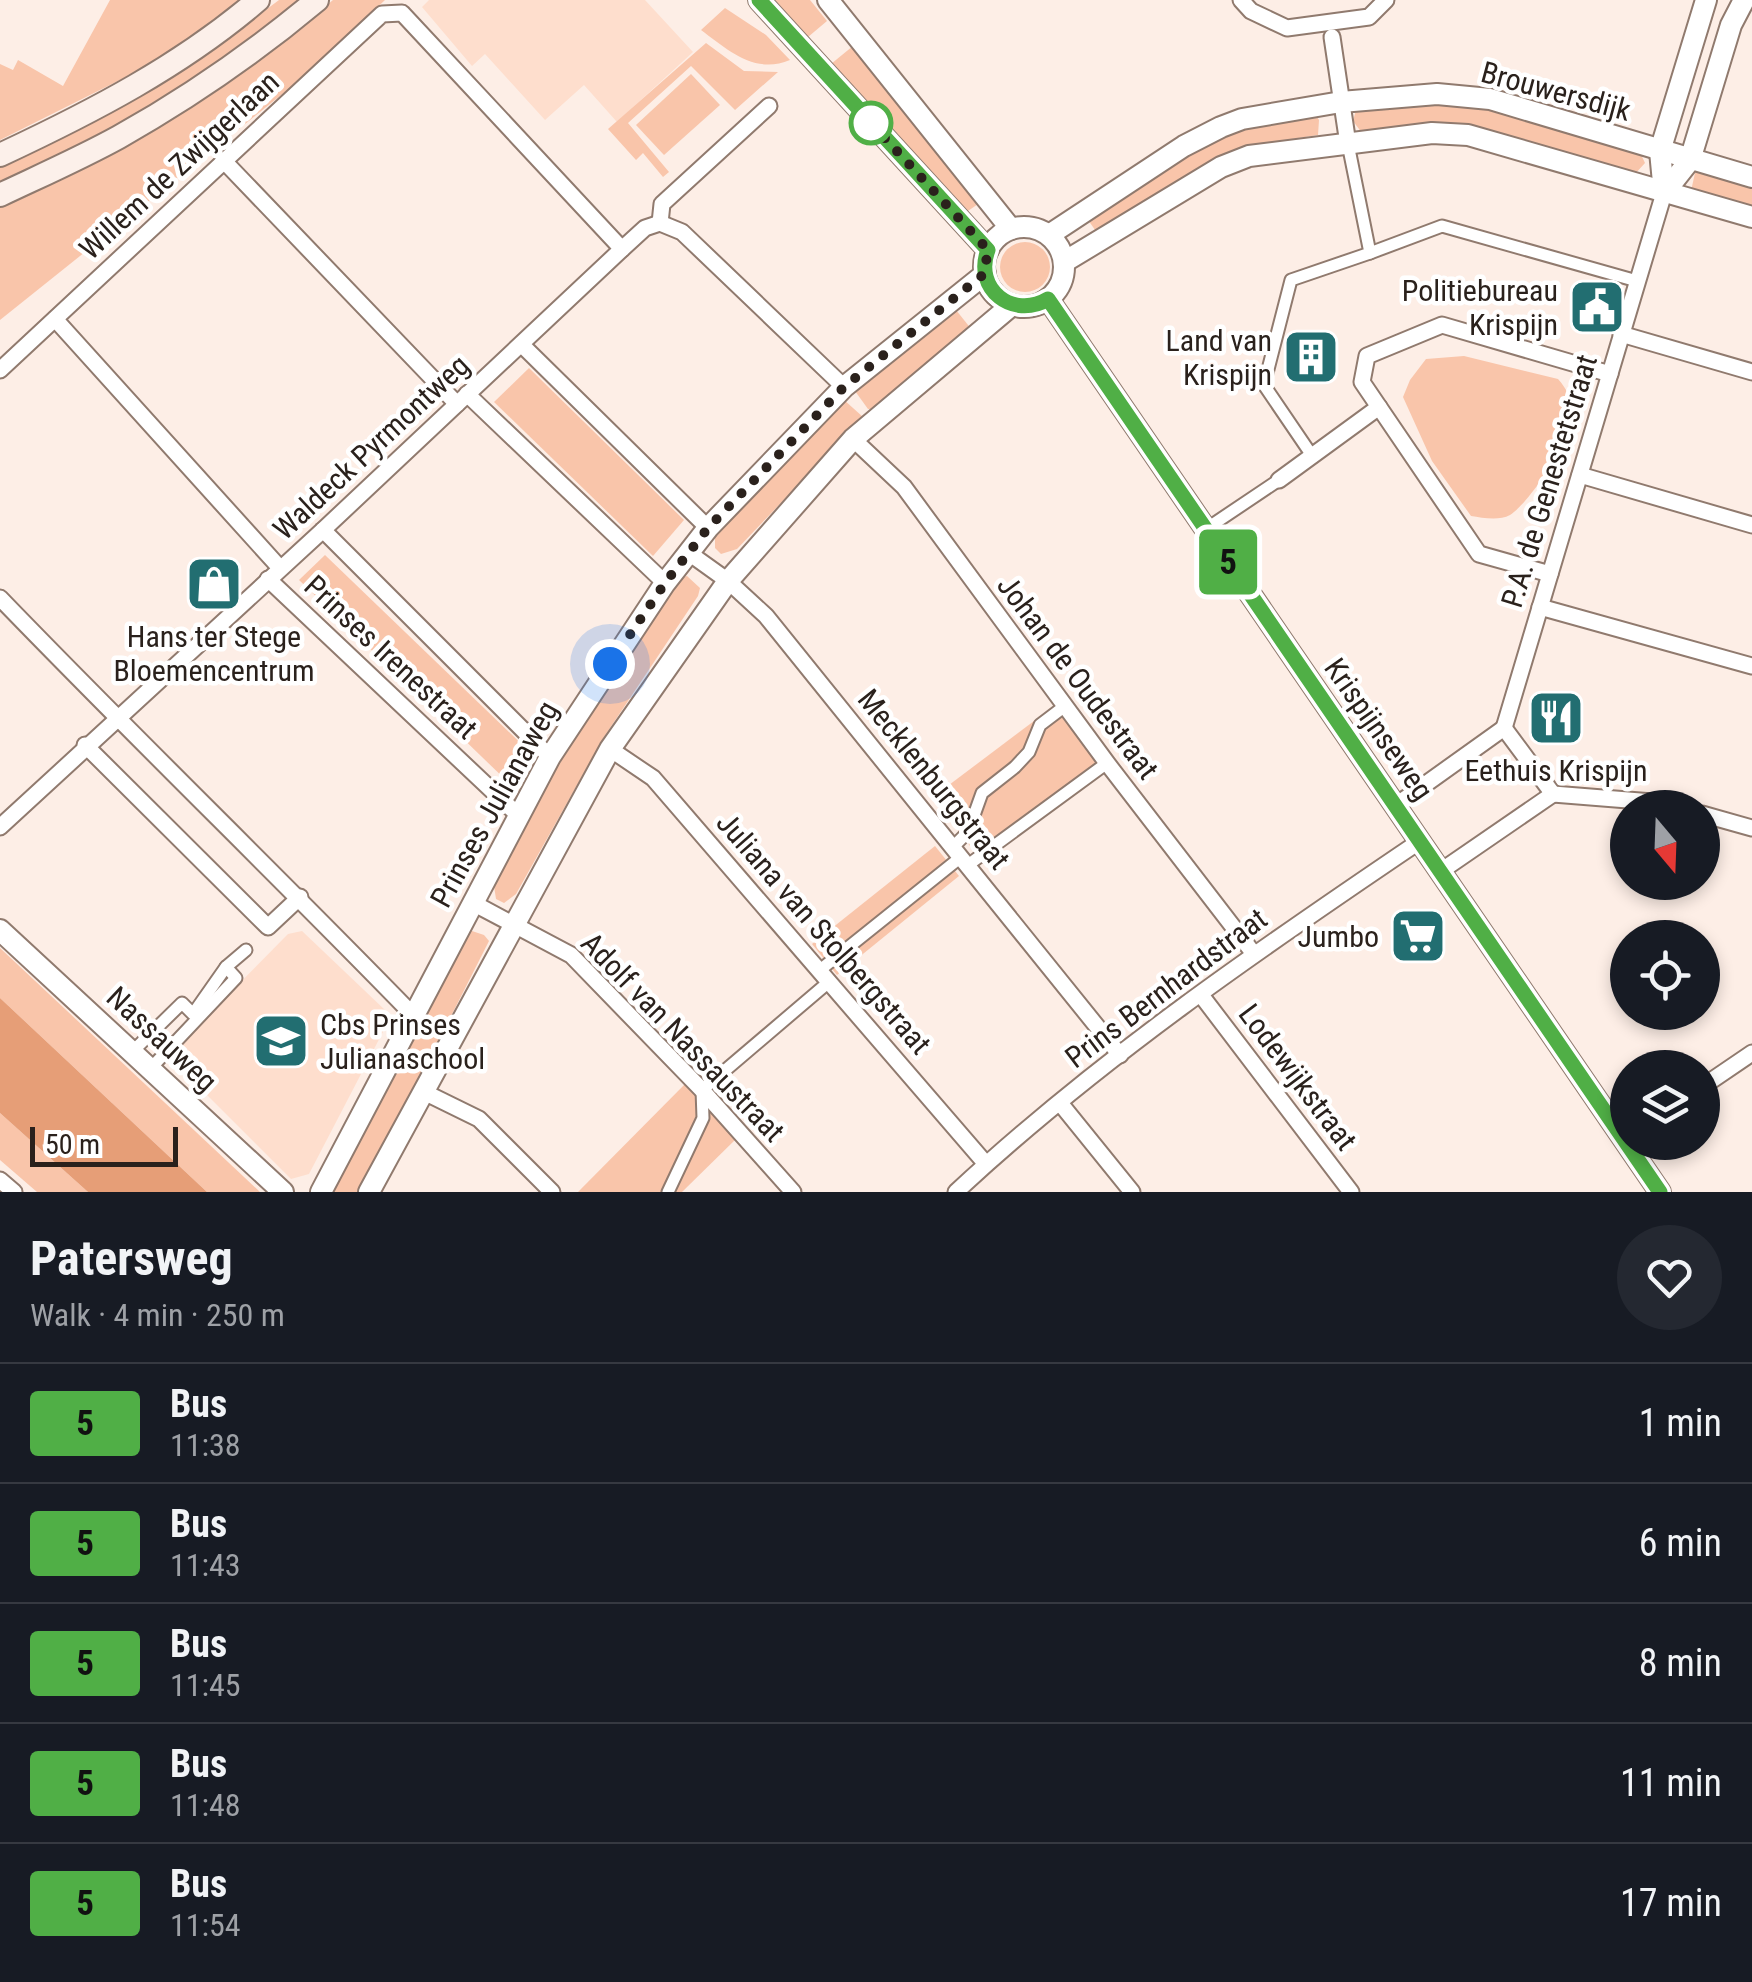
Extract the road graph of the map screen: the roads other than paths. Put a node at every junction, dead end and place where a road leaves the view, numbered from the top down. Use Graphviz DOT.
graph roads {
  1 [pos="258,0"];
  2 [pos="317,0"];
  3 [pos="759,0"];
  4 [pos="828,0"];
  5 [pos="1242,0"];
  6 [pos="1386,0"];
  7 [pos="1706,0"];
  8 [pos="1744,0"];
  9 [pos="1331,30"];
  10 [pos="1341,102"];
  11 [pos="769,106"];
  12 [pos="1348,144"];
  13 [pos="1660,150"];
  14 [pos="0,155"];
  15 [pos="223,160"];
  16 [pos="1690,160"];
  17 [pos="1752,177"];
  18 [pos="1664,193"];
  19 [pos="0,195"];
  20 [pos="1752,217"];
  21 [pos="660,224"];
  22 [pos="1011,229"];
  23 [pos="1049,235"];
  24 [pos="622,248"];
  25 [pos="988,250"];
  26 [pos="1370,253"];
  27 [pos="1064,262"];
  28 [pos="984,274"];
  29 [pos="1638,281"];
  30 [pos="1048,299"];
  31 [pos="1012,306"];
  32 [pos="55,319"];
  33 [pos="1622,334"];
  34 [pos="522,345"];
  35 [pos="0,370"];
  36 [pos="1752,372"];
  37 [pos="1610,374"];
  38 [pos="844,387"];
  39 [pos="462,399"];
  40 [pos="1380,407"];
  41 [pos="853,439"];
  42 [pos="1313,457"];
  43 [pos="1580,474"];
  44 [pos="1279,480"];
  45 [pos="1752,525"];
  46 [pos="708,528"];
  47 [pos="1206,529"];
  48 [pos="323,530"];
  49 [pos="689,553"];
  50 [pos="274,574"];
  51 [pos="1550,574"];
  52 [pos="728,581"];
  53 [pos="665,583"];
  54 [pos="0,598"];
  55 [pos="1540,607"];
  56 [pos="1752,666"];
  57 [pos="1065,706"];
  58 [pos="116,718"];
  59 [pos="1504,728"];
  60 [pos="85,745"];
  61 [pos="610,749"];
  62 [pos="550,757"];
  63 [pos="1107,763"];
  64 [pos="1552,794"];
  65 [pos="1610,798"];
  66 [pos="1395,806"];
  67 [pos="519,816"];
  68 [pos="1720,819"];
  69 [pos="0,826"];
  70 [pos="1752,828"];
  71 [pos="1420,841"];
  72 [pos="961,856"];
  73 [pos="1441,871"];
  74 [pos="300,897"];
  75 [pos="472,904"];
  76 [pos="517,924"];
  77 [pos="0,930"];
  78 [pos="246,950"];
  79 [pos="1254,954"];
  80 [pos="825,976"];
  81 [pos="1201,995"];
  82 [pos="195,1016"];
  83 [pos="413,1016"];
  84 [pos="132,1052"];
  85 [pos="1752,1053"];
  86 [pos="1120,1056"];
  87 [pos="150,1069"];
  88 [pos="1720,1075"];
  89 [pos="702,1090"];
  90 [pos="424,1092"];
  91 [pos="1060,1103"];
  92 [pos="1610,1115"];
  93 [pos="1640,1160"];
  94 [pos="986,1164"];
  95 [pos="0,1180"];
  96 [pos="14,1192"];
  97 [pos="282,1192"];
  98 [pos="322,1192"];
  99 [pos="369,1192"];
  100 [pos="552,1192"];
  101 [pos="668,1192"];
  102 [pos="793,1192"];
  103 [pos="956,1192"];
  104 [pos="1132,1192"];
  105 [pos="1351,1192"];
  106 [pos="1660,1192"];
  1 -- 14 [label="main road"];
  2 -- 19 [label="main road"];
  3 -- 25 [label="street"];
  4 -- 22 [label="street"];
  5 -- 9 [label="street"];
  6 -- 9 [label="street"];
  7 -- 13 [label="street"];
  8 -- 16 [label="street"];
  9 -- 10 [label="street"];
  10 -- 12 [label="street"];
  10 -- 13 [label="street, Brouwersdijk"];
  10 -- 23 [label="street, Brouwersdijk"];
  11 -- 21 [label="street, Waldeck Pyrmontweg"];
  12 -- 18 [label="street"];
  12 -- 26 [label="street"];
  12 -- 27 [label="street"];
  13 -- 16 [label="street, Brouwersdijk"];
  13 -- 18 [label="street"];
  15 -- 24 [label="street, Willem de Zwijgerlaan"];
  15 -- 32 [label="street, Willem de Zwijgerlaan"];
  15 -- 39 [label="street"];
  16 -- 17 [label="street, Brouwersdijk"];
  16 -- 18 [label="street"];
  18 -- 20 [label="street"];
  18 -- 29 [label="street, P.A. de Genestetstraat"];
  21 -- 24 [label="street, Waldeck Pyrmontweg"];
  21 -- 38 [label="street"];
  22 -- 23 [label="street"];
  22 -- 25 [label="street"];
  23 -- 27 [label="street"];
  24 -- 34 [label="street, Waldeck Pyrmontweg"];
  25 -- 28 [label="street"];
  26 -- 29 [label="street"];
  26 -- 42 [label="street"];
  27 -- 30 [label="street"];
  28 -- 31 [label="street"];
  28 -- 38 [label="street, Prinses Julianaweg"];
  29 -- 33 [label="street, P.A. de Genestetstraat"];
  30 -- 31 [label="street"];
  30 -- 47 [label="street, Krispijnseweg"];
  31 -- 41 [label="street"];
  32 -- 35 [label="street, Willem de Zwijgerlaan"];
  32 -- 50 [label="street, Prinses Irenestraat"];
  33 -- 36 [label="street"];
  33 -- 37 [label="street, P.A. de Genestetstraat"];
  34 -- 39 [label="street, Waldeck Pyrmontweg"];
  34 -- 46 [label="street"];
  37 -- 40 [label="street"];
  37 -- 43 [label="street, P.A. de Genestetstraat"];
  38 -- 46 [label="street, Prinses Julianaweg"];
  39 -- 48 [label="street, Waldeck Pyrmontweg"];
  39 -- 53 [label="street"];
  40 -- 42 [label="street"];
  40 -- 51 [label="street"];
  41 -- 52 [label="street"];
  41 -- 57 [label="street, Johan de Oudestraat"];
  42 -- 44 [label="street"];
  43 -- 45 [label="street"];
  43 -- 51 [label="street, P.A. de Genestetstraat"];
  44 -- 47 [label="street"];
  46 -- 49 [label="street, Prinses Julianaweg"];
  47 -- 66 [label="street, Krispijnseweg"];
  48 -- 50 [label="street, Waldeck Pyrmontweg"];
  48 -- 62 [label="street, Prinses Irenestraat"];
  49 -- 52 [label="street, Mecklenburgstraat"];
  49 -- 53 [label="street, Prinses Julianaweg"];
  50 -- 58 [label="street, Waldeck Pyrmontweg"];
  50 -- 67 [label="street, Prinses Irenestraat"];
  51 -- 55 [label="street, P.A. de Genestetstraat"];
  52 -- 61 [label="street"];
  52 -- 72 [label="street, Mecklenburgstraat"];
  53 -- 62 [label="street, Prinses Julianaweg"];
  54 -- 58 [label="street"];
  55 -- 56 [label="street"];
  55 -- 59 [label="street, P.A. de Genestetstraat"];
  57 -- 63 [label="street, Johan de Oudestraat"];
  57 -- 72 [label="street"];
  58 -- 60 [label="street, Waldeck Pyrmontweg"];
  58 -- 74 [label="street"];
  59 -- 64 [label="street"];
  59 -- 66 [label="street"];
  60 -- 69 [label="street, Waldeck Pyrmontweg"];
  60 -- 74 [label="street"];
  61 -- 76 [label="street"];
  61 -- 80 [label="street, Juliana van Stolbergstraat"];
  62 -- 67 [label="street, Prinses Julianaweg"];
  63 -- 72 [label="street"];
  63 -- 79 [label="street, Johan de Oudestraat"];
  64 -- 65 [label="street"];
  64 -- 73 [label="street"];
  66 -- 71 [label="street, Krispijnseweg"];
  67 -- 75 [label="street, Prinses Julianaweg"];
  68 -- 70 [label="street"];
  71 -- 73 [label="street, Krispijnseweg"];
  71 -- 79 [label="street, Prins Bernhardstraat"];
  72 -- 80 [label="street"];
  72 -- 86 [label="street, Mecklenburgstraat"];
  73 -- 92 [label="street, Krispijnseweg"];
  74 -- 83 [label="street"];
  75 -- 76 [label="street, Adolf van Nassaustraat"];
  75 -- 83 [label="street, Prinses Julianaweg"];
  76 -- 89 [label="street, Adolf van Nassaustraat"];
  76 -- 90 [label="street"];
  77 -- 84 [label="street, Nassauweg"];
  78 -- 82 [label="street"];
  79 -- 81 [label="street, Prins Bernhardstraat"];
  80 -- 89 [label="street"];
  80 -- 94 [label="street, Juliana van Stolbergstraat"];
  81 -- 86 [label="street, Prins Bernhardstraat"];
  81 -- 105 [label="street, Lodewijkstraat"];
  82 -- 84 [label="street"];
  82 -- 87 [label="street"];
  83 -- 98 [label="street, Prinses Julianaweg"];
  84 -- 87 [label="street, Nassauweg"];
  85 -- 88 [label="street"];
  86 -- 91 [label="street, Prins Bernhardstraat"];
  87 -- 97 [label="street, Nassauweg"];
  89 -- 101 [label="street"];
  89 -- 102 [label="street, Adolf van Nassaustraat"];
  90 -- 99 [label="street"];
  90 -- 100 [label="street"];
  91 -- 94 [label="street, Prins Bernhardstraat"];
  91 -- 104 [label="street"];
  93 -- 106 [label="street, Krispijnseweg"];
  94 -- 103 [label="street, Prins Bernhardstraat"];
  95 -- 96 [label="street"];
}
